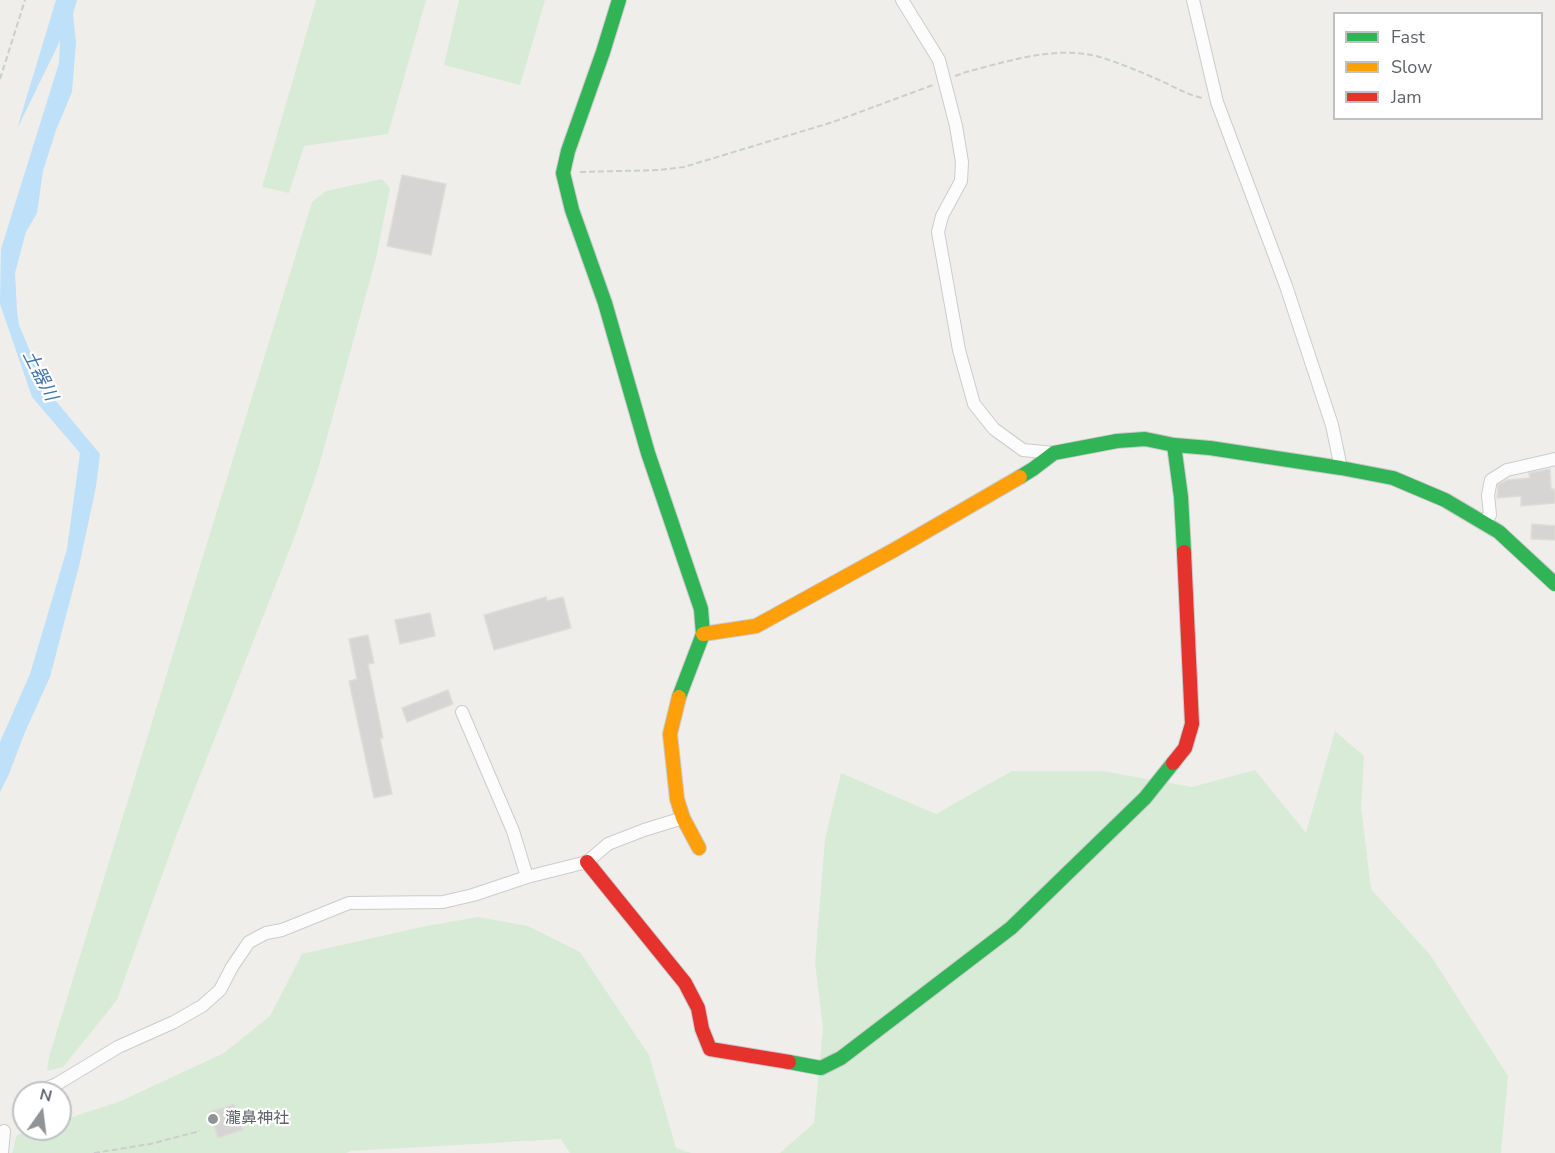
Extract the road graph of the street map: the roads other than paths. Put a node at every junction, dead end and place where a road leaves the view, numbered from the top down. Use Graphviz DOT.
graph roads {
  1 [pos="619,0"];
  2 [pos="902,0"];
  3 [pos="1193,0"];
  4 [pos="1174,445"];
  5 [pos="1054,453"];
  6 [pos="1555,459"];
  7 [pos="1341,468"];
  8 [pos="1483,523"];
  9 [pos="1555,584"];
  10 [pos="703,634"];
  11 [pos="462,711"];
  12 [pos="683,818"];
  13 [pos="699,848"];
  14 [pos="587,862"];
  15 [pos="527,877"];
  16 [pos="62,1081"];
  17 [pos="4,1131"];
  18 [pos="3,1153"];
  1 -- 10 [label="street"];
  2 -- 5 [label="street"];
  3 -- 7 [label="street"];
  4 -- 5 [label="street"];
  4 -- 7 [label="street"];
  4 -- 14 [label="street"];
  5 -- 10 [label="street"];
  6 -- 8 [label="street"];
  7 -- 8 [label="street"];
  8 -- 9 [label="street"];
  10 -- 12 [label="street"];
  11 -- 15 [label="street"];
  12 -- 13 [label="street"];
  12 -- 14 [label="street"];
  14 -- 15 [label="street"];
  15 -- 16 [label="street"];
  17 -- 18 [label="street"];
}
